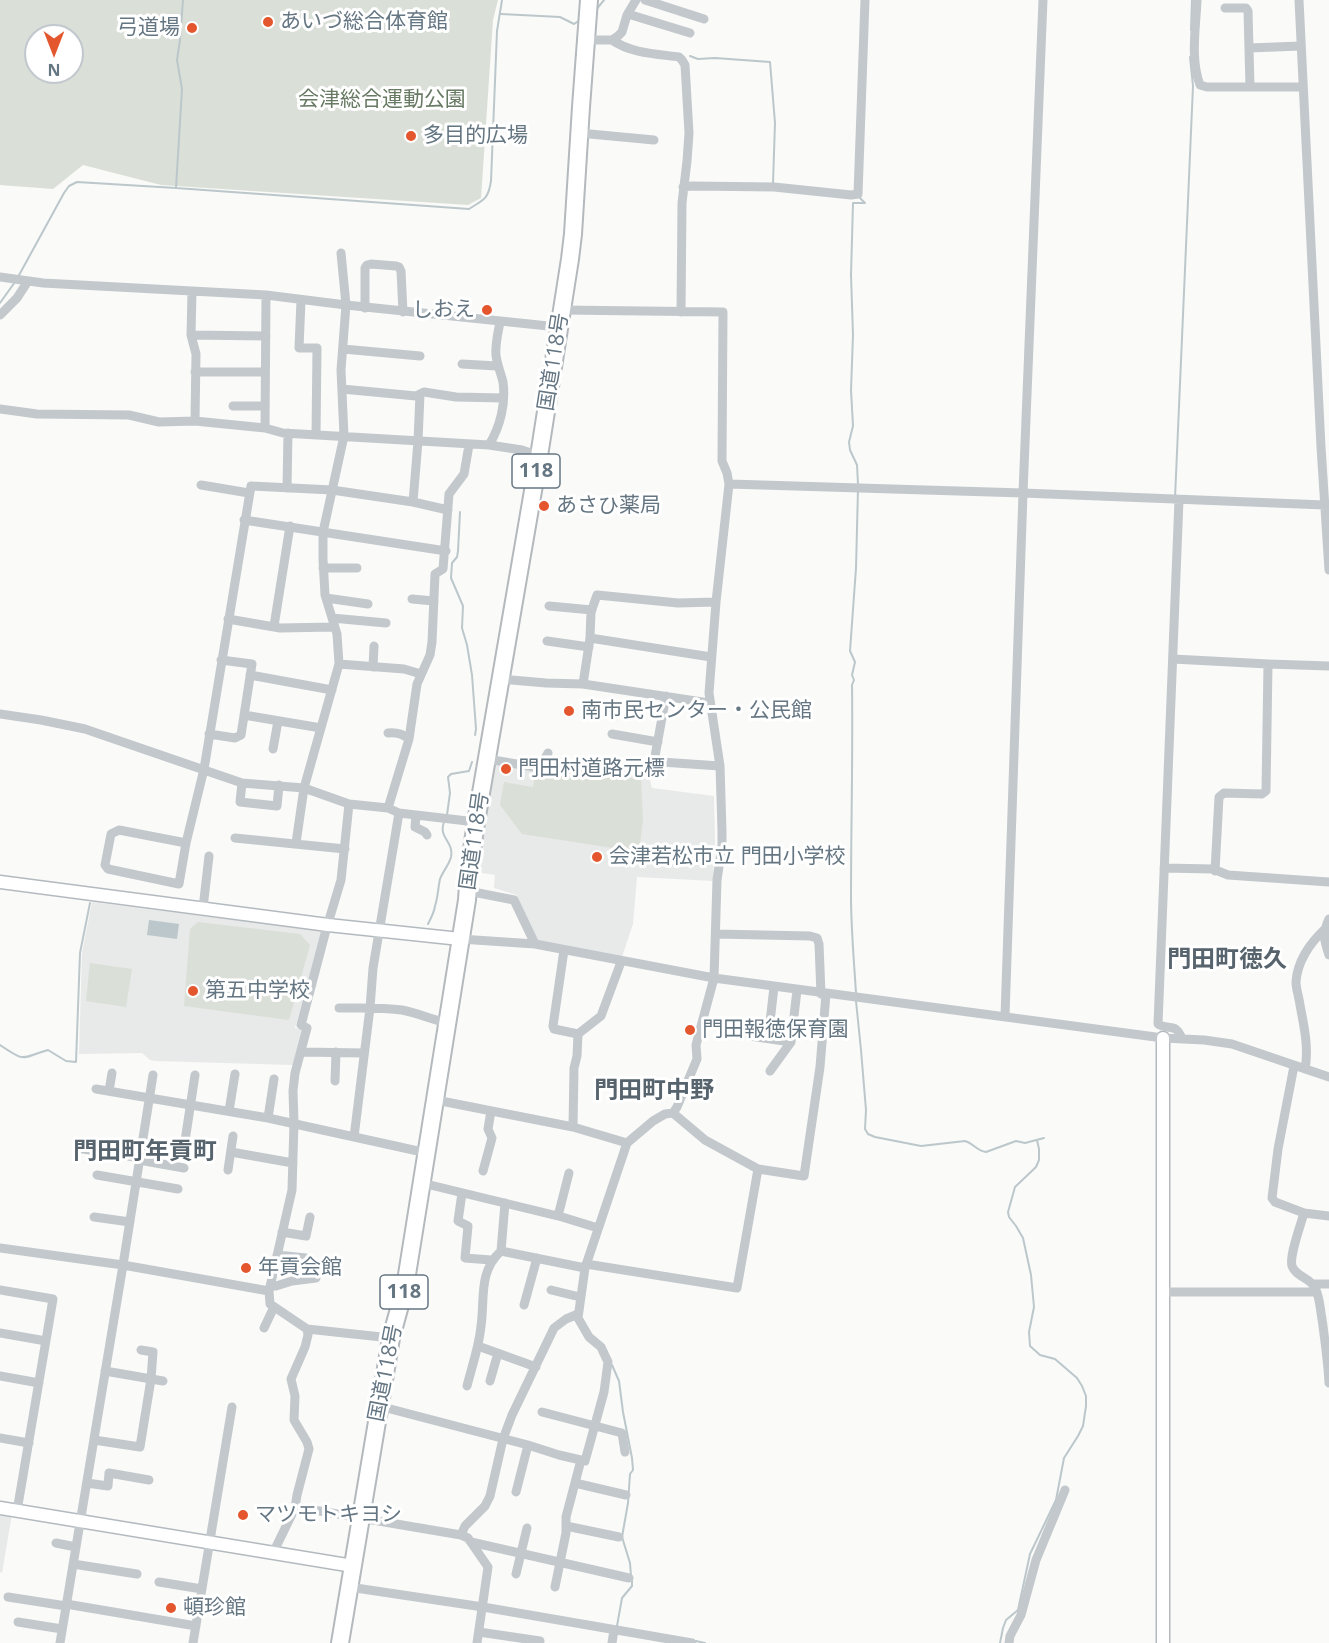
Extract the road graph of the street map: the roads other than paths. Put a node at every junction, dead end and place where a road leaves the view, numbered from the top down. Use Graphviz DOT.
graph roads {
  1 [pos="589,0"];
  2 [pos="636,0"];
  3 [pos="645,0"];
  4 [pos="865,0"];
  5 [pos="1044,0"];
  6 [pos="1197,0"];
  7 [pos="1299,0"];
  8 [pos="1225,8"];
  9 [pos="628,14"];
  10 [pos="704,19"];
  11 [pos="690,33"];
  12 [pos="586,40"];
  13 [pos="612,40"];
  14 [pos="1301,46"];
  15 [pos="1249,48"];
  16 [pos="1250,87"];
  17 [pos="1303,87"];
  18 [pos="579,134"];
  19 [pos="654,140"];
  20 [pos="683,187"];
  21 [pos="341,253"];
  22 [pos="0,277"];
  23 [pos="28,281"];
  24 [pos="192,292"];
  25 [pos="266,295"];
  26 [pos="301,300"];
  27 [pos="346,306"];
  28 [pos="365,308"];
  29 [pos="562,310"];
  30 [pos="403,312"];
  31 [pos="681,312"];
  32 [pos="0,315"];
  33 [pos="500,322"];
  34 [pos="558,327"];
  35 [pos="191,335"];
  36 [pos="266,336"];
  37 [pos="343,349"];
  38 [pos="420,356"];
  39 [pos="462,364"];
  40 [pos="497,366"];
  41 [pos="195,372"];
  42 [pos="265,372"];
  43 [pos="342,389"];
  44 [pos="420,394"];
  45 [pos="502,398"];
  46 [pos="233,406"];
  47 [pos="265,406"];
  48 [pos="0,409"];
  49 [pos="195,421"];
  50 [pos="265,428"];
  51 [pos="288,433"];
  52 [pos="316,435"];
  53 [pos="344,436"];
  54 [pos="418,441"];
  55 [pos="469,444"];
  56 [pos="489,445"];
  57 [pos="539,456"];
  58 [pos="729,484"];
  59 [pos="201,485"];
  60 [pos="287,488"];
  61 [pos="332,490"];
  62 [pos="249,493"];
  63 [pos="1023,493"];
  64 [pos="1179,500"];
  65 [pos="413,502"];
  66 [pos="1325,504"];
  67 [pos="448,510"];
  68 [pos="244,520"];
  69 [pos="290,526"];
  70 [pos="323,532"];
  71 [pos="446,551"];
  72 [pos="323,568"];
  73 [pos="357,568"];
  74 [pos="1329,570"];
  75 [pos="326,598"];
  76 [pos="412,599"];
  77 [pos="434,601"];
  78 [pos="716,602"];
  79 [pos="368,604"];
  80 [pos="549,606"];
  81 [pos="592,610"];
  82 [pos="228,619"];
  83 [pos="333,623"];
  84 [pos="386,623"];
  85 [pos="274,626"];
  86 [pos="547,641"];
  87 [pos="589,642"];
  88 [pos="374,646"];
  89 [pos="711,657"];
  90 [pos="221,660"];
  91 [pos="1173,660"];
  92 [pos="339,664"];
  93 [pos="1268,664"];
  94 [pos="1329,666"];
  95 [pos="373,667"];
  96 [pos="421,674"];
  97 [pos="250,675"];
  98 [pos="500,679"];
  99 [pos="583,684"];
  100 [pos="332,690"];
  101 [pos="666,696"];
  102 [pos="709,703"];
  103 [pos="0,714"];
  104 [pos="244,715"];
  105 [pos="278,721"];
  106 [pos="321,729"];
  107 [pos="388,733"];
  108 [pos="209,734"];
  109 [pos="612,734"];
  110 [pos="409,739"];
  111 [pos="658,742"];
  112 [pos="273,749"];
  113 [pos="548,753"];
  114 [pos="487,759"];
  115 [pos="720,766"];
  116 [pos="204,769"];
  117 [pos="242,783"];
  118 [pos="279,785"];
  119 [pos="304,788"];
  120 [pos="349,804"];
  121 [pos="388,808"];
  122 [pos="399,813"];
  123 [pos="416,815"];
  124 [pos="476,822"];
  125 [pos="427,835"];
  126 [pos="235,838"];
  127 [pos="186,843"];
  128 [pos="296,843"];
  129 [pos="345,849"];
  130 [pos="209,856"];
  131 [pos="1164,868"];
  132 [pos="1215,871"];
  133 [pos="0,882"];
  134 [pos="1329,882"];
  135 [pos="468,891"];
  136 [pos="203,908"];
  137 [pos="1329,919"];
  138 [pos="328,925"];
  139 [pos="1324,930"];
  140 [pos="379,931"];
  141 [pos="716,934"];
  142 [pos="460,939"];
  143 [pos="535,945"];
  144 [pos="564,950"];
  145 [pos="1329,955"];
  146 [pos="621,962"];
  147 [pos="714,978"];
  148 [pos="774,987"];
  149 [pos="797,990"];
  150 [pos="824,994"];
  151 [pos="339,1008"];
  152 [pos="370,1008"];
  153 [pos="1005,1016"];
  154 [pos="771,1022"];
  155 [pos="448,1023"];
  156 [pos="578,1034"];
  157 [pos="750,1036"];
  158 [pos="1162,1038"];
  159 [pos="1182,1039"];
  160 [pos="790,1042"];
  161 [pos="301,1052"];
  162 [pos="336,1052"];
  163 [pos="364,1053"];
  164 [pos="1294,1066"];
  165 [pos="1305,1069"];
  166 [pos="770,1071"];
  167 [pos="112,1073"];
  168 [pos="236,1074"];
  169 [pos="153,1075"];
  170 [pos="195,1075"];
  171 [pos="1329,1077"];
  172 [pos="274,1078"];
  173 [pos="335,1081"];
  174 [pos="96,1089"];
  175 [pos="109,1091"];
  176 [pos="149,1097"];
  177 [pos="436,1100"];
  178 [pos="191,1105"];
  179 [pos="229,1111"];
  180 [pos="491,1111"];
  181 [pos="673,1113"];
  182 [pos="268,1118"];
  183 [pos="294,1123"];
  184 [pos="573,1127"];
  185 [pos="233,1136"];
  186 [pos="354,1137"];
  187 [pos="185,1141"];
  188 [pos="627,1143"];
  189 [pos="77,1148"];
  190 [pos="231,1152"];
  191 [pos="427,1153"];
  192 [pos="140,1159"];
  193 [pos="293,1162"];
  194 [pos="184,1168"];
  195 [pos="758,1169"];
  196 [pos="228,1170"];
  197 [pos="483,1171"];
  198 [pos="569,1173"];
  199 [pos="97,1175"];
  200 [pos="136,1182"];
  201 [pos="422,1183"];
  202 [pos="178,1189"];
  203 [pos="462,1193"];
  204 [pos="505,1203"];
  205 [pos="1304,1213"];
  206 [pos="558,1216"];
  207 [pos="1329,1216"];
  208 [pos="94,1217"];
  209 [pos="310,1217"];
  210 [pos="130,1222"];
  211 [pos="598,1228"];
  212 [pos="282,1232"];
  213 [pos="0,1248"];
  214 [pos="501,1251"];
  215 [pos="277,1255"];
  216 [pos="306,1258"];
  217 [pos="537,1258"];
  218 [pos="491,1260"];
  219 [pos="123,1265"];
  220 [pos="585,1266"];
  221 [pos="316,1278"];
  222 [pos="1329,1284"];
  223 [pos="270,1288"];
  224 [pos="1314,1288"];
  225 [pos="0,1290"];
  226 [pos="551,1290"];
  227 [pos="1163,1292"];
  228 [pos="580,1297"];
  229 [pos="524,1305"];
  230 [pos="274,1307"];
  231 [pos="578,1314"];
  232 [pos="264,1328"];
  233 [pos="307,1329"];
  234 [pos="0,1333"];
  235 [pos="391,1338"];
  236 [pos="46,1341"];
  237 [pos="478,1346"];
  238 [pos="141,1350"];
  239 [pos="498,1353"];
  240 [pos="536,1367"];
  241 [pos="105,1371"];
  242 [pos="1329,1371"];
  243 [pos="0,1376"];
  244 [pos="151,1379"];
  245 [pos="163,1381"];
  246 [pos="490,1381"];
  247 [pos="39,1383"];
  248 [pos="1329,1383"];
  249 [pos="466,1386"];
  250 [pos="379,1406"];
  251 [pos="232,1407"];
  252 [pos="542,1412"];
  253 [pos="594,1425"];
  254 [pos="0,1438"];
  255 [pos="503,1438"];
  256 [pos="94,1440"];
  257 [pos="29,1443"];
  258 [pos="528,1445"];
  259 [pos="625,1452"];
  260 [pos="581,1460"];
  261 [pos="149,1480"];
  262 [pos="87,1483"];
  263 [pos="575,1483"];
  264 [pos="1065,1490"];
  265 [pos="516,1492"];
  266 [pos="626,1495"];
  267 [pos="296,1507"];
  268 [pos="0,1508"];
  269 [pos="17,1511"];
  270 [pos="361,1519"];
  271 [pos="80,1521"];
  272 [pos="566,1526"];
  273 [pos="527,1528"];
  274 [pos="461,1535"];
  275 [pos="619,1537"];
  276 [pos="209,1542"];
  277 [pos="471,1542"];
  278 [pos="56,1543"];
  279 [pos="76,1547"];
  280 [pos="273,1553"];
  281 [pos="521,1553"];
  282 [pos="561,1562"];
  283 [pos="73,1564"];
  284 [pos="353,1566"];
  285 [pos="137,1574"];
  286 [pos="516,1574"];
  287 [pos="629,1578"];
  288 [pos="159,1582"];
  289 [pos="349,1587"];
  290 [pos="555,1587"];
  291 [pos="202,1589"];
  292 [pos="8,1597"];
  293 [pos="66,1605"];
  294 [pos="483,1607"];
  295 [pos="18,1622"];
  296 [pos="196,1626"];
  297 [pos="62,1629"];
  298 [pos="614,1630"];
  299 [pos="479,1632"];
  300 [pos="540,1641"];
  301 [pos="60,1643"];
  302 [pos="193,1643"];
  303 [pos="340,1643"];
  304 [pos="477,1643"];
  305 [pos="612,1643"];
  306 [pos="692,1643"];
  307 [pos="1009,1643"];
  308 [pos="1163,1643"];
  1 -- 12 [label="highway, 国道118号 / 118"];
  2 -- 9 [label="street"];
  3 -- 10 [label="street"];
  4 -- 20 [label="street"];
  5 -- 63 [label="street"];
  6 -- 16 [label="street"];
  7 -- 14 [label="street"];
  8 -- 15 [label="street"];
  9 -- 11 [label="street"];
  9 -- 13 [label="street"];
  12 -- 13 [label="street"];
  12 -- 18 [label="highway, 国道118号 / 118"];
  13 -- 20 [label="street"];
  14 -- 15 [label="street"];
  14 -- 17 [label="street"];
  15 -- 16 [label="street"];
  16 -- 17 [label="street"];
  17 -- 66 [label="street"];
  18 -- 19 [label="street"];
  18 -- 29 [label="highway, 国道118号 / 118"];
  20 -- 31 [label="street"];
  21 -- 27 [label="street"];
  22 -- 23 [label="street"];
  23 -- 24 [label="street"];
  23 -- 32 [label="street"];
  24 -- 25 [label="street"];
  24 -- 35 [label="street"];
  25 -- 26 [label="street"];
  25 -- 36 [label="street"];
  26 -- 27 [label="street"];
  26 -- 52 [label="street"];
  27 -- 28 [label="street"];
  27 -- 37 [label="street"];
  28 -- 30 [label="street"];
  28 -- 30 [label="street"];
  29 -- 31 [label="street"];
  29 -- 34 [label="highway, 国道118号 / 118"];
  30 -- 33 [label="street"];
  31 -- 58 [label="street"];
  33 -- 34 [label="street"];
  33 -- 40 [label="street"];
  34 -- 57 [label="highway, 国道118号 / 118"];
  35 -- 36 [label="street"];
  35 -- 41 [label="street"];
  36 -- 42 [label="street"];
  37 -- 38 [label="street"];
  37 -- 43 [label="street"];
  39 -- 40 [label="street"];
  40 -- 45 [label="street"];
  41 -- 42 [label="street"];
  41 -- 49 [label="street"];
  42 -- 47 [label="street"];
  43 -- 44 [label="street"];
  43 -- 53 [label="street"];
  44 -- 45 [label="street"];
  44 -- 54 [label="street"];
  45 -- 56 [label="street"];
  46 -- 47 [label="street"];
  47 -- 50 [label="street"];
  48 -- 49 [label="street"];
  49 -- 50 [label="street"];
  50 -- 51 [label="street"];
  51 -- 52 [label="street"];
  51 -- 60 [label="street"];
  52 -- 53 [label="street"];
  53 -- 54 [label="street"];
  53 -- 61 [label="street"];
  54 -- 55 [label="street"];
  54 -- 65 [label="street"];
  55 -- 56 [label="street"];
  55 -- 67 [label="street"];
  56 -- 57 [label="street"];
  57 -- 98 [label="highway, 国道118号 / 118"];
  58 -- 63 [label="street"];
  58 -- 78 [label="street"];
  59 -- 62 [label="street"];
  60 -- 61 [label="street"];
  60 -- 62 [label="street"];
  61 -- 65 [label="street"];
  61 -- 70 [label="street"];
  62 -- 68 [label="street"];
  63 -- 64 [label="street"];
  63 -- 153 [label="street"];
  64 -- 66 [label="street"];
  64 -- 91 [label="street"];
  65 -- 67 [label="street"];
  66 -- 74 [label="street"];
  67 -- 71 [label="street"];
  68 -- 69 [label="street"];
  68 -- 82 [label="street"];
  69 -- 70 [label="street"];
  69 -- 85 [label="street"];
  70 -- 71 [label="street"];
  70 -- 72 [label="street"];
  71 -- 77 [label="street"];
  72 -- 73 [label="street"];
  72 -- 75 [label="street"];
  75 -- 79 [label="street"];
  75 -- 83 [label="street"];
  76 -- 77 [label="street"];
  77 -- 96 [label="street"];
  78 -- 81 [label="street"];
  78 -- 89 [label="street"];
  80 -- 81 [label="street"];
  81 -- 87 [label="street"];
  82 -- 85 [label="street"];
  82 -- 90 [label="street"];
  83 -- 84 [label="street"];
  83 -- 85 [label="street"];
  83 -- 92 [label="street"];
  86 -- 87 [label="street"];
  87 -- 89 [label="street"];
  87 -- 99 [label="street"];
  88 -- 95 [label="street"];
  89 -- 102 [label="street"];
  90 -- 97 [label="street"];
  90 -- 108 [label="street"];
  91 -- 93 [label="street"];
  91 -- 131 [label="street"];
  92 -- 95 [label="street"];
  92 -- 100 [label="street"];
  93 -- 94 [label="street"];
  93 -- 132 [label="street"];
  95 -- 96 [label="street"];
  96 -- 110 [label="street"];
  97 -- 100 [label="street"];
  97 -- 104 [label="street"];
  98 -- 99 [label="street"];
  98 -- 114 [label="highway, 国道118号 / 118"];
  99 -- 101 [label="street"];
  100 -- 106 [label="street"];
  101 -- 102 [label="street"];
  101 -- 111 [label="street"];
  102 -- 115 [label="street"];
  103 -- 116 [label="street"];
  104 -- 105 [label="street"];
  104 -- 108 [label="street"];
  105 -- 106 [label="street"];
  105 -- 112 [label="street"];
  106 -- 119 [label="street"];
  107 -- 110 [label="street"];
  108 -- 116 [label="street"];
  109 -- 111 [label="street"];
  110 -- 121 [label="street"];
  111 -- 115 [label="street"];
  113 -- 114 [label="street"];
  114 -- 124 [label="highway, 国道118号 / 118"];
  115 -- 141 [label="street"];
  116 -- 117 [label="street"];
  116 -- 127 [label="street"];
  117 -- 118 [label="street"];
  117 -- 118 [label="street"];
  118 -- 119 [label="street"];
  119 -- 120 [label="street"];
  119 -- 128 [label="street"];
  120 -- 121 [label="street"];
  120 -- 129 [label="street"];
  121 -- 122 [label="street"];
  122 -- 123 [label="street"];
  122 -- 140 [label="street"];
  123 -- 124 [label="street"];
  123 -- 125 [label="street"];
  124 -- 135 [label="highway, 国道118号 / 118"];
  126 -- 128 [label="street"];
  127 -- 127 [label="street"];
  128 -- 129 [label="street"];
  129 -- 138 [label="street"];
  130 -- 136 [label="street"];
  131 -- 132 [label="street"];
  131 -- 159 [label="street"];
  132 -- 134 [label="street"];
  133 -- 136 [label="street"];
  135 -- 142 [label="highway, 国道118号 / 118"];
  135 -- 143 [label="street"];
  136 -- 138 [label="street"];
  137 -- 139 [label="street"];
  138 -- 140 [label="street"];
  138 -- 161 [label="street"];
  139 -- 145 [label="street"];
  139 -- 165 [label="street"];
  140 -- 142 [label="street"];
  140 -- 152 [label="street"];
  141 -- 147 [label="street"];
  141 -- 150 [label="street"];
  142 -- 143 [label="street"];
  142 -- 155 [label="highway, 国道118号 / 118"];
  143 -- 144 [label="street"];
  144 -- 146 [label="street"];
  144 -- 156 [label="street"];
  146 -- 147 [label="street"];
  146 -- 156 [label="street"];
  147 -- 148 [label="street"];
  147 -- 181 [label="street"];
  148 -- 149 [label="street"];
  148 -- 154 [label="street"];
  149 -- 150 [label="street"];
  149 -- 160 [label="street"];
  150 -- 153 [label="street"];
  150 -- 195 [label="street"];
  151 -- 152 [label="street"];
  152 -- 155 [label="street"];
  152 -- 163 [label="street"];
  153 -- 158 [label="street"];
  155 -- 177 [label="highway, 国道118号 / 118"];
  156 -- 184 [label="street"];
  157 -- 160 [label="street"];
  158 -- 159 [label="street"];
  158 -- 227 [label="street"];
  159 -- 164 [label="street"];
  160 -- 166 [label="street"];
  161 -- 162 [label="street"];
  161 -- 183 [label="street"];
  162 -- 163 [label="street"];
  162 -- 173 [label="street"];
  163 -- 186 [label="street"];
  164 -- 165 [label="street"];
  164 -- 205 [label="street"];
  165 -- 171 [label="street"];
  167 -- 175 [label="street"];
  168 -- 179 [label="street"];
  169 -- 176 [label="street"];
  170 -- 178 [label="street"];
  172 -- 182 [label="street"];
  174 -- 175 [label="street"];
  175 -- 176 [label="street"];
  176 -- 178 [label="street"];
  176 -- 192 [label="street"];
  177 -- 180 [label="street"];
  177 -- 191 [label="highway, 国道118号 / 118"];
  178 -- 179 [label="street"];
  178 -- 187 [label="street"];
  179 -- 182 [label="street"];
  180 -- 184 [label="street"];
  180 -- 197 [label="street"];
  181 -- 188 [label="street"];
  181 -- 195 [label="street"];
  182 -- 183 [label="street"];
  183 -- 186 [label="street"];
  183 -- 193 [label="street"];
  184 -- 188 [label="street"];
  185 -- 190 [label="street"];
  186 -- 191 [label="street"];
  188 -- 211 [label="street"];
  189 -- 192 [label="street"];
  190 -- 193 [label="street"];
  190 -- 196 [label="street"];
  191 -- 201 [label="highway, 国道118号 / 118"];
  192 -- 194 [label="street"];
  192 -- 200 [label="street"];
  193 -- 212 [label="street"];
  195 -- 220 [label="street"];
  198 -- 206 [label="street"];
  199 -- 200 [label="street"];
  200 -- 202 [label="street"];
  200 -- 210 [label="street"];
  201 -- 203 [label="street"];
  201 -- 235 [label="highway, 国道118号 / 118"];
  203 -- 204 [label="street"];
  203 -- 218 [label="street"];
  204 -- 206 [label="street"];
  204 -- 214 [label="street"];
  205 -- 207 [label="street"];
  205 -- 224 [label="street"];
  206 -- 211 [label="street"];
  208 -- 210 [label="street"];
  209 -- 212 [label="street"];
  210 -- 219 [label="street"];
  211 -- 220 [label="street"];
  212 -- 215 [label="street"];
  213 -- 219 [label="street"];
  214 -- 217 [label="street"];
  214 -- 218 [label="street"];
  215 -- 216 [label="street"];
  215 -- 223 [label="street"];
  217 -- 220 [label="street"];
  217 -- 229 [label="street"];
  218 -- 237 [label="street"];
  219 -- 223 [label="street"];
  219 -- 241 [label="street"];
  220 -- 228 [label="street"];
  221 -- 223 [label="street"];
  222 -- 224 [label="street"];
  223 -- 230 [label="street"];
  224 -- 227 [label="street"];
  224 -- 242 [label="street"];
  225 -- 236 [label="street"];
  226 -- 228 [label="street"];
  227 -- 308 [label="street"];
  228 -- 231 [label="street"];
  230 -- 232 [label="street"];
  230 -- 233 [label="street"];
  231 -- 240 [label="street"];
  231 -- 253 [label="street"];
  233 -- 235 [label="street"];
  233 -- 267 [label="street"];
  234 -- 236 [label="street"];
  235 -- 250 [label="highway, 国道118号 / 118"];
  236 -- 247 [label="street"];
  237 -- 239 [label="street"];
  237 -- 249 [label="street"];
  238 -- 244 [label="street"];
  239 -- 240 [label="street"];
  239 -- 246 [label="street"];
  240 -- 255 [label="street"];
  241 -- 244 [label="street"];
  241 -- 256 [label="street"];
  242 -- 248 [label="street"];
  243 -- 247 [label="street"];
  244 -- 245 [label="street"];
  244 -- 256 [label="street"];
  247 -- 257 [label="street"];
  250 -- 255 [label="street"];
  250 -- 270 [label="highway, 国道118号 / 118"];
  251 -- 276 [label="street"];
  252 -- 253 [label="street"];
  253 -- 259 [label="street"];
  253 -- 260 [label="street"];
  254 -- 257 [label="street"];
  255 -- 258 [label="street"];
  255 -- 274 [label="street"];
  256 -- 262 [label="street"];
  257 -- 269 [label="street"];
  258 -- 260 [label="street"];
  258 -- 265 [label="street"];
  260 -- 263 [label="street"];
  261 -- 262 [label="street"];
  262 -- 271 [label="street"];
  263 -- 266 [label="street"];
  263 -- 272 [label="street"];
  264 -- 307 [label="street"];
  267 -- 270 [label="street"];
  267 -- 280 [label="street"];
  268 -- 269 [label="street"];
  269 -- 271 [label="street"];
  270 -- 274 [label="street"];
  270 -- 284 [label="highway, 国道118号 / 118"];
  271 -- 276 [label="street"];
  271 -- 279 [label="street"];
  272 -- 275 [label="street"];
  272 -- 282 [label="street"];
  273 -- 281 [label="street"];
  274 -- 277 [label="street"];
  276 -- 280 [label="street"];
  276 -- 291 [label="street"];
  277 -- 281 [label="street"];
  277 -- 294 [label="street"];
  278 -- 279 [label="street"];
  279 -- 283 [label="street"];
  280 -- 284 [label="street"];
  281 -- 282 [label="street"];
  281 -- 286 [label="street"];
  282 -- 287 [label="street"];
  282 -- 290 [label="street"];
  283 -- 285 [label="street"];
  283 -- 293 [label="street"];
  284 -- 289 [label="highway, 国道118号 / 118"];
  288 -- 291 [label="street"];
  289 -- 294 [label="street"];
  289 -- 303 [label="highway, 国道118号 / 118"];
  291 -- 296 [label="street"];
  292 -- 293 [label="street"];
  293 -- 296 [label="street"];
  293 -- 297 [label="street"];
  294 -- 298 [label="street"];
  294 -- 299 [label="street"];
  295 -- 297 [label="street"];
  296 -- 302 [label="street"];
  297 -- 301 [label="street"];
  298 -- 305 [label="street"];
  298 -- 306 [label="street"];
  299 -- 300 [label="street"];
  299 -- 304 [label="street"];
}
